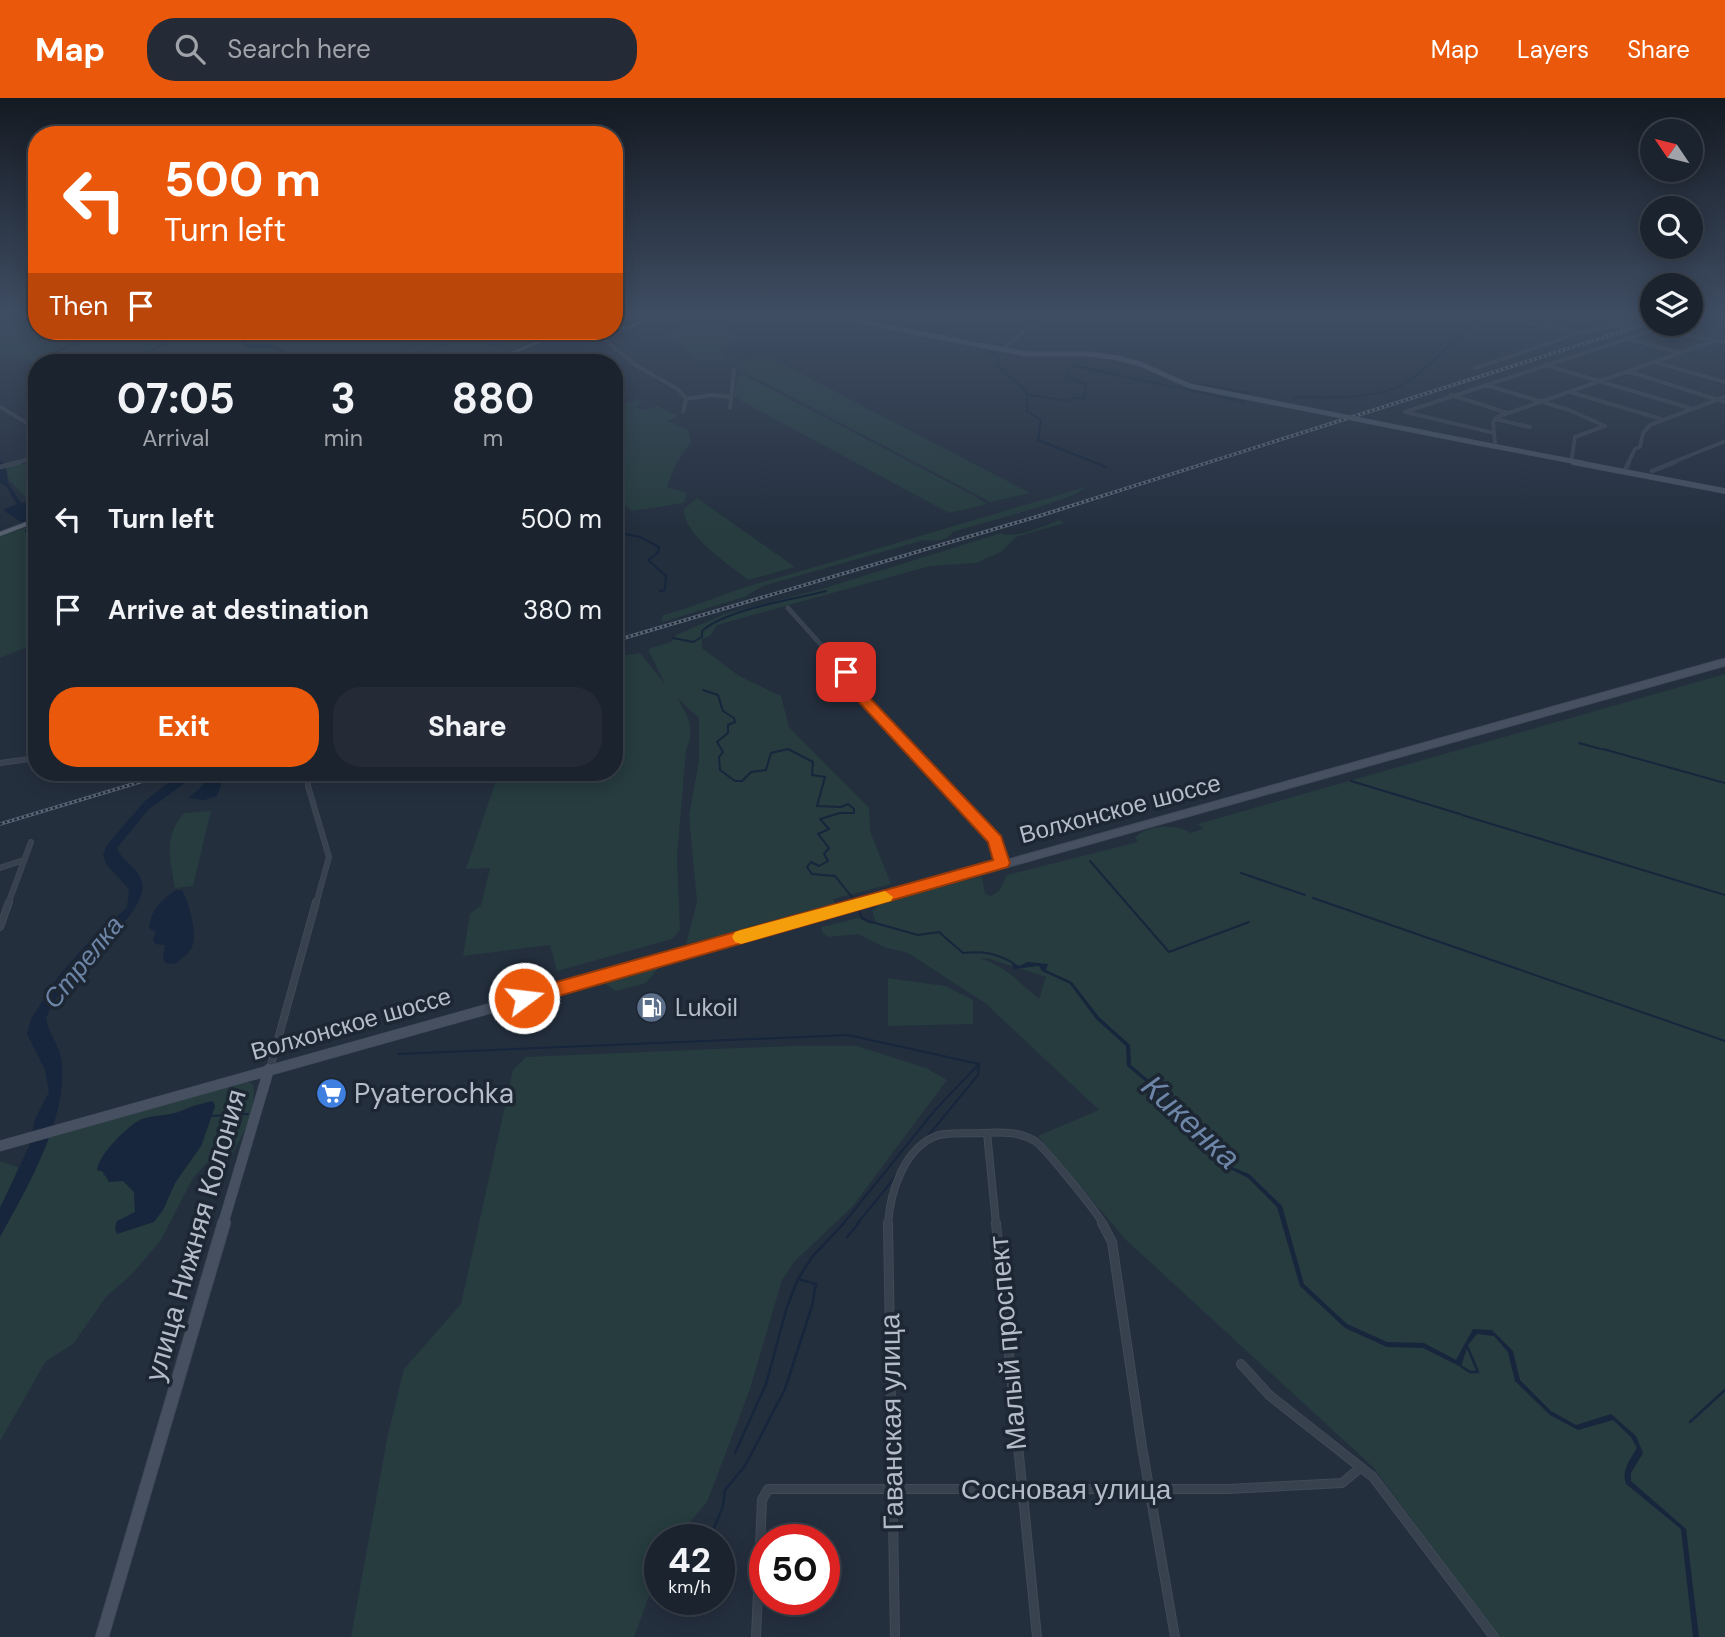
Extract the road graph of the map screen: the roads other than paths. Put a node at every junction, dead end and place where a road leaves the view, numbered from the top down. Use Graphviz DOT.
graph roads {
  1 [pos="670,385"];
  2 [pos="733,385"];
  3 [pos="1186,385"];
  4 [pos="1482,385"];
  5 [pos="1487,385"];
  6 [pos="1590,385"];
  7 [pos="1608,385"];
  8 [pos="1671,385"];
  9 [pos="1569,392"];
  10 [pos="1451,395"];
  11 [pos="730,397"];
  12 [pos="686,399"];
  13 [pos="1719,400"];
  14 [pos="1725,400"];
  15 [pos="1542,401"];
  16 [pos="0,407"];
  17 [pos="730,408"];
  18 [pos="1693,409"];
  19 [pos="683,412"];
  20 [pos="1508,413"];
  21 [pos="1495,419"];
  22 [pos="1661,419"];
  23 [pos="28,424"];
  24 [pos="1530,427"];
  25 [pos="1494,433"];
  26 [pos="1725,441"];
  27 [pos="1495,443"];
  28 [pos="1572,457"];
  29 [pos="28,460"];
  30 [pos="0,467"];
  31 [pos="1626,468"];
  32 [pos="1652,471"];
  33 [pos="1725,491"];
  34 [pos="28,523"];
  35 [pos="0,533"];
  36 [pos="788,608"];
  37 [pos="1725,662"];
  38 [pos="28,759"];
  39 [pos="0,764"];
  40 [pos="308,781"];
  41 [pos="31,842"];
  42 [pos="24,860"];
  43 [pos="1002,863"];
  44 [pos="0,868"];
  45 [pos="0,927"];
  46 [pos="270,1069"];
  47 [pos="987,1133"];
  48 [pos="0,1146"];
  49 [pos="1241,1364"];
  50 [pos="1359,1469"];
  51 [pos="892,1488"];
  52 [pos="1150,1488"];
  53 [pos="1021,1490"];
  54 [pos="102,1637"];
  55 [pos="756,1637"];
  56 [pos="895,1637"];
  57 [pos="1037,1637"];
  58 [pos="1175,1637"];
  59 [pos="1494,1637"];
  1 -- 12 [label="street"];
  2 -- 11 [label="street"];
  3 -- 33 [label="main road, bridge"];
  4 -- 10 [label="street"];
  5 -- 15 [label="street"];
  6 -- 9 [label="street"];
  7 -- 18 [label="street"];
  8 -- 13 [label="street"];
  9 -- 15 [label="street"];
  9 -- 22 [label="street"];
  10 -- 20 [label="street"];
  10 -- 25 [label="street"];
  11 -- 12 [label="street"];
  11 -- 17 [label="street"];
  12 -- 19 [label="street"];
  13 -- 14 [label="street"];
  13 -- 18 [label="street"];
  15 -- 20 [label="street"];
  15 -- 28 [label="street"];
  16 -- 23 [label="street"];
  18 -- 22 [label="street"];
  20 -- 21 [label="street"];
  21 -- 24 [label="street"];
  21 -- 25 [label="street"];
  22 -- 31 [label="street"];
  25 -- 27 [label="street"];
  26 -- 32 [label="street"];
  29 -- 30 [label="street"];
  34 -- 35 [label="main road"];
  36 -- 43 [label="street"];
  37 -- 43 [label="main road, Волхонское шоссе"];
  38 -- 39 [label="street"];
  40 -- 46 [label="street, улица Нижняя Колония"];
  41 -- 42 [label="street"];
  42 -- 44 [label="street"];
  42 -- 45 [label="street"];
  43 -- 46 [label="main road, Волхонское шоссе"];
  46 -- 48 [label="main road, Волхонское шоссе"];
  46 -- 54 [label="main road, улица Нижняя Колония"];
  47 -- 51 [label="street, Гаванская улица"];
  47 -- 52 [label="street"];
  47 -- 53 [label="street, Малый проспект"];
  49 -- 50 [label="street"];
  50 -- 52 [label="street, Сосновая улица"];
  50 -- 59 [label="street"];
  51 -- 53 [label="street, Сосновая улица"];
  51 -- 55 [label="street, Сосновая улица"];
  51 -- 56 [label="street, Гаванская улица"];
  52 -- 53 [label="street, Сосновая улица"];
  52 -- 58 [label="street"];
  53 -- 57 [label="street, Малый проспект"];
}
